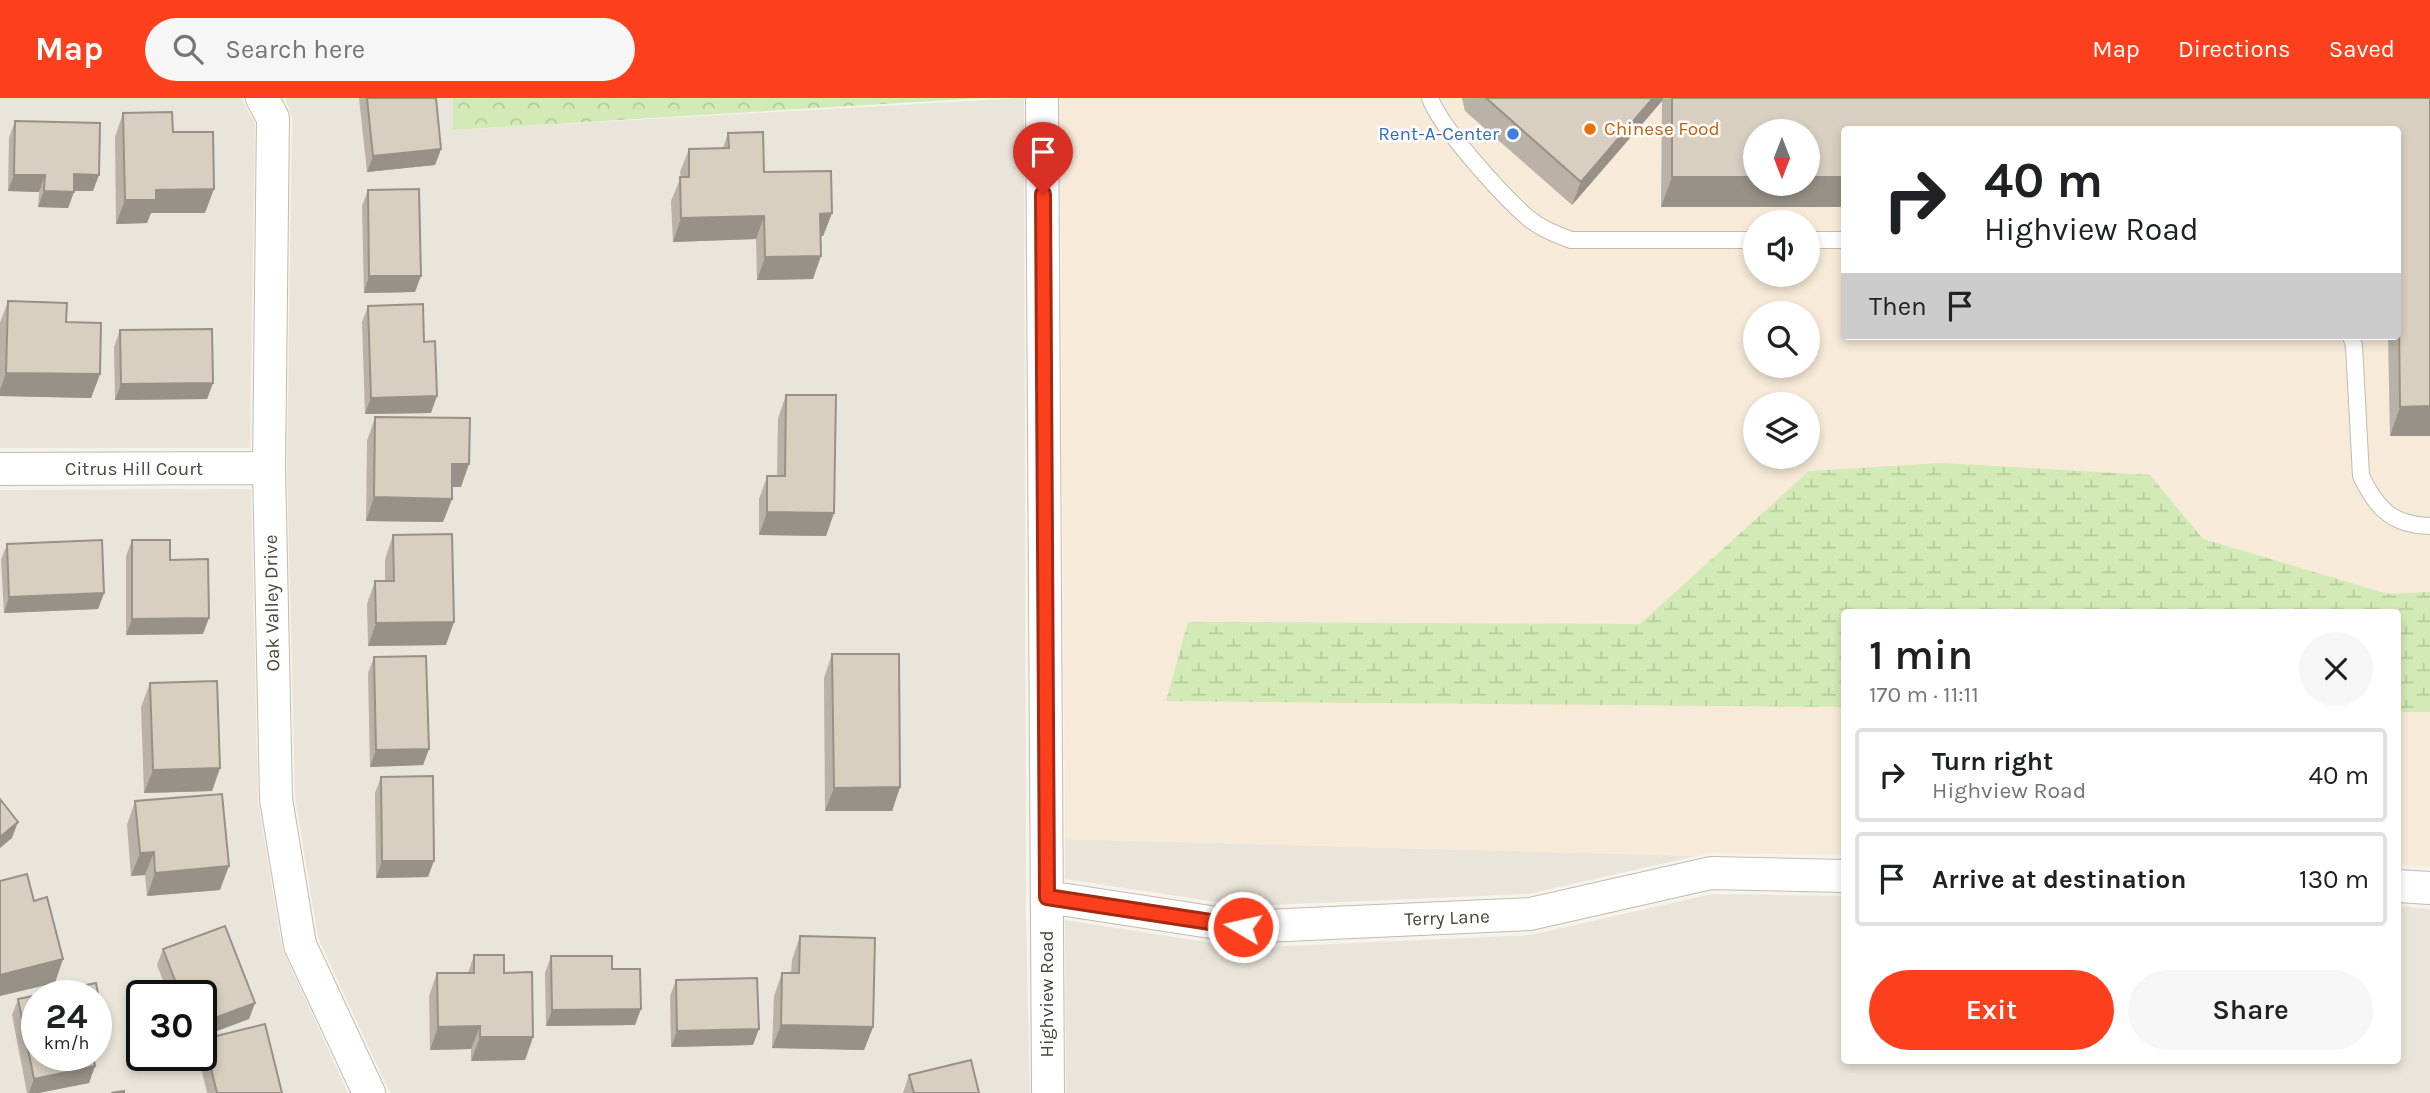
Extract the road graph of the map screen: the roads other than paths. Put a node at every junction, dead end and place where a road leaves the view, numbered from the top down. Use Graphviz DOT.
graph roads {
  1 [pos="262,98"];
  2 [pos="1042,98"];
  3 [pos="1430,98"];
  4 [pos="1743,240"];
  5 [pos="1820,240"];
  6 [pos="1841,240"];
  7 [pos="2352,340"];
  8 [pos="269,468"];
  9 [pos="0,469"];
  10 [pos="2430,526"];
  11 [pos="1841,876"];
  12 [pos="2401,886"];
  13 [pos="2430,888"];
  14 [pos="1047,897"];
  15 [pos="369,1093"];
  16 [pos="1048,1093"];
  1 -- 8 [label="street, Oak Valley Drive"];
  2 -- 14 [label="street, Highview Road"];
  3 -- 4 [label="lane"];
  5 -- 6 [label="lane"];
  7 -- 10 [label="lane"];
  8 -- 9 [label="street, Citrus Hill Court"];
  8 -- 15 [label="street, Oak Valley Drive"];
  11 -- 14 [label="street, Terry Lane"];
  12 -- 13 [label="street"];
  14 -- 16 [label="street, Highview Road"];
}
